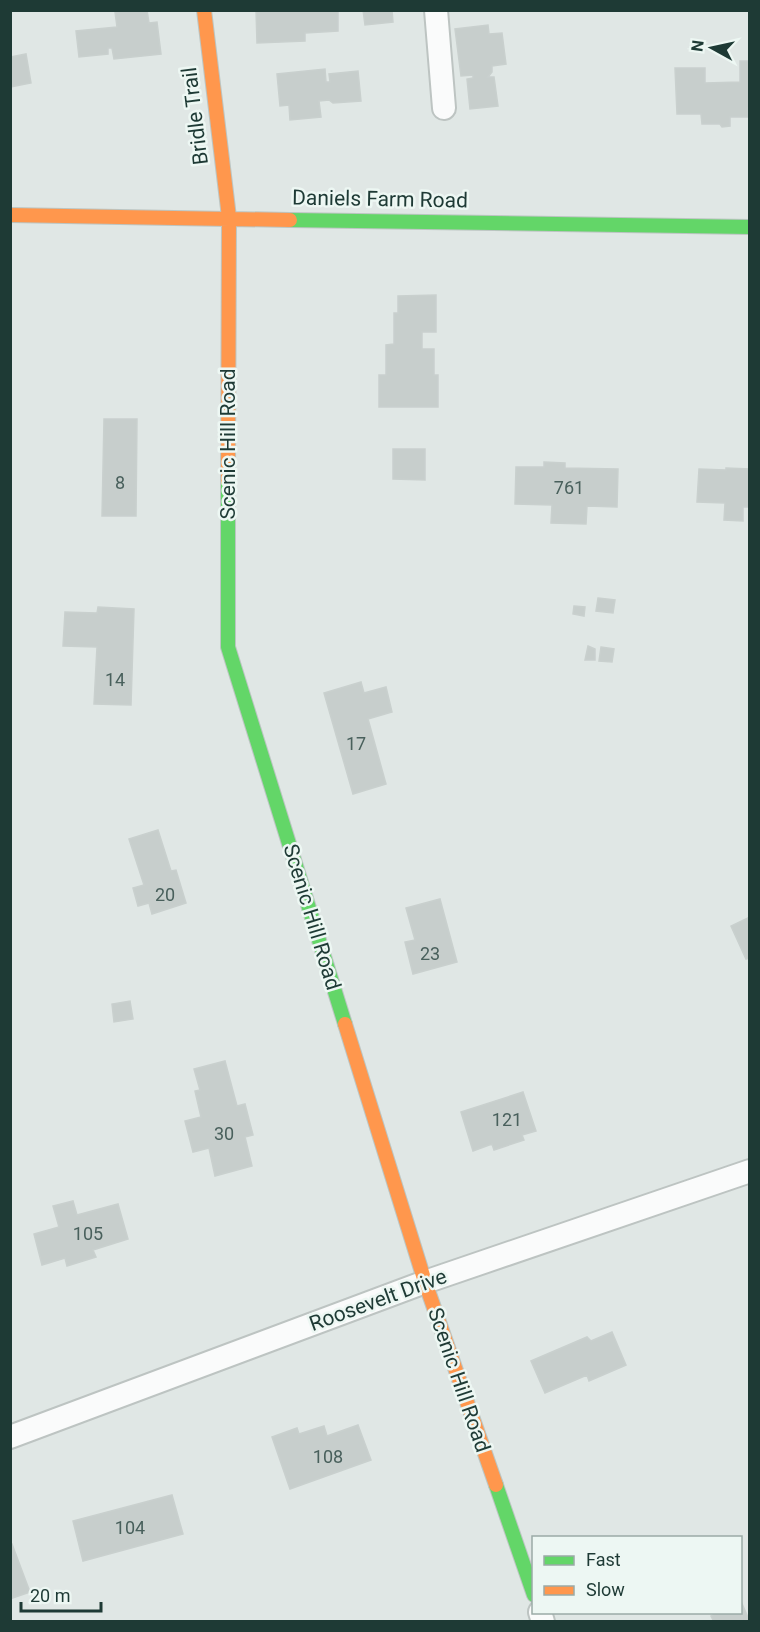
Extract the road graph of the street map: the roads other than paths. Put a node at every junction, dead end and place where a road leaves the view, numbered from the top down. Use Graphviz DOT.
graph roads {
  1 [pos="204,10"];
  2 [pos="436,10"];
  3 [pos="444,108"];
  4 [pos="10,215"];
  5 [pos="229,217"];
  6 [pos="750,227"];
  7 [pos="750,1171"];
  8 [pos="425,1282"];
  9 [pos="10,1437"];
  10 [pos="532,1589"];
  1 -- 5 [label="street, Bridle Trail"];
  2 -- 3 [label="street"];
  4 -- 5 [label="street, Daniels Farm Road"];
  5 -- 6 [label="street, Daniels Farm Road"];
  5 -- 8 [label="street, Scenic Hill Road"];
  7 -- 8 [label="street, Roosevelt Drive"];
  8 -- 9 [label="street, Roosevelt Drive"];
  8 -- 10 [label="street, Scenic Hill Road"];
}
